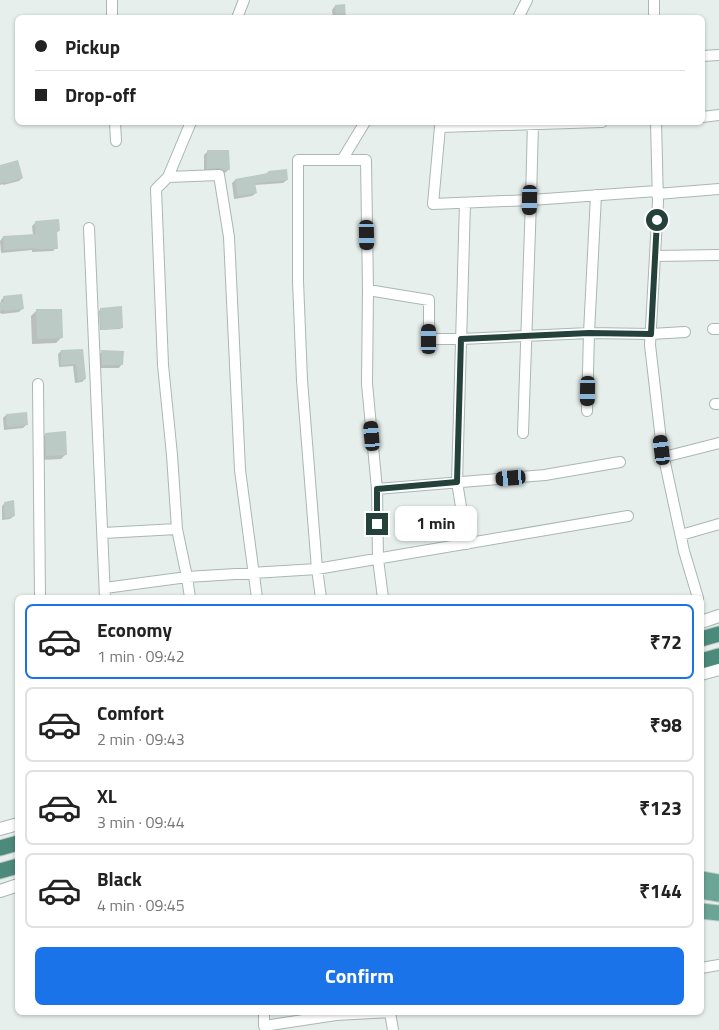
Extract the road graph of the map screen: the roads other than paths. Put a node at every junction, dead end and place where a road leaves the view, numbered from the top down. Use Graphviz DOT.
graph roads {
  1 [pos="112,0"];
  2 [pos="244,0"];
  3 [pos="527,0"];
  4 [pos="654,0"];
  5 [pos="112,15"];
  6 [pos="238,15"];
  7 [pos="520,15"];
  8 [pos="654,15"];
  9 [pos="719,55"];
  10 [pos="705,56"];
  11 [pos="719,115"];
  12 [pos="705,117"];
  13 [pos="115,125"];
  14 [pos="190,125"];
  15 [pos="363,125"];
  16 [pos="442,125"];
  17 [pos="533,125"];
  18 [pos="656,125"];
  19 [pos="116,141"];
  20 [pos="342,160"];
  21 [pos="168,177"];
  22 [pos="719,189"];
  23 [pos="657,192"];
  24 [pos="596,195"];
  25 [pos="530,200"];
  26 [pos="465,203"];
  27 [pos="89,228"];
  28 [pos="719,255"];
  29 [pos="655,256"];
  30 [pos="368,290"];
  31 [pos="685,332"];
  32 [pos="589,333"];
  33 [pos="651,334"];
  34 [pos="527,336"];
  35 [pos="461,339"];
  36 [pos="38,384"];
  37 [pos="587,411"];
  38 [pos="523,434"];
  39 [pos="719,443"];
  40 [pos="664,457"];
  41 [pos="620,462"];
  42 [pos="457,482"];
  43 [pos="377,489"];
  44 [pos="628,516"];
  45 [pos="719,524"];
  46 [pos="177,529"];
  47 [pos="103,533"];
  48 [pos="681,535"];
  49 [pos="467,544"];
  50 [pos="378,559"];
  51 [pos="317,569"];
  52 [pos="254,573"];
  53 [pos="187,577"];
  54 [pos="105,593"];
  55 [pos="40,595"];
  56 [pos="190,595"];
  57 [pos="257,595"];
  58 [pos="321,595"];
  59 [pos="383,595"];
  60 [pos="697,595"];
  61 [pos="719,616"];
  62 [pos="704,618"];
  63 [pos="719,634"];
  64 [pos="704,638"];
  65 [pos="719,656"];
  66 [pos="704,660"];
  67 [pos="719,669"];
  68 [pos="704,673"];
  69 [pos="15,825"];
  70 [pos="0,829"];
  71 [pos="15,844"];
  72 [pos="0,848"];
  73 [pos="15,867"];
  74 [pos="0,871"];
  75 [pos="704,880"];
  76 [pos="719,882"];
  77 [pos="15,886"];
  78 [pos="0,891"];
  79 [pos="704,892"];
  80 [pos="719,894"];
  81 [pos="704,912"];
  82 [pos="719,914"];
  83 [pos="719,965"];
  84 [pos="704,968"];
  85 [pos="264,1015"];
  86 [pos="330,1015"];
  87 [pos="391,1015"];
  88 [pos="393,1030"];
  1 -- 5 [label="street"];
  2 -- 6 [label="street"];
  3 -- 7 [label="street"];
  4 -- 8 [label="street"];
  9 -- 10 [label="street"];
  11 -- 12 [label="street"];
  13 -- 19 [label="street"];
  14 -- 21 [label="street"];
  15 -- 20 [label="street"];
  16 -- 26 [label="street"];
  17 -- 25 [label="street"];
  18 -- 23 [label="street"];
  20 -- 30 [label="street"];
  20 -- 51 [label="street"];
  21 -- 46 [label="street"];
  21 -- 52 [label="street"];
  22 -- 23 [label="street"];
  23 -- 24 [label="street"];
  23 -- 29 [label="street"];
  24 -- 25 [label="street"];
  24 -- 32 [label="street"];
  25 -- 26 [label="street"];
  25 -- 34 [label="street"];
  26 -- 35 [label="street"];
  27 -- 47 [label="street"];
  28 -- 29 [label="street"];
  29 -- 33 [label="street"];
  30 -- 35 [label="street"];
  30 -- 43 [label="street"];
  31 -- 33 [label="street"];
  32 -- 33 [label="street"];
  32 -- 34 [label="street"];
  32 -- 37 [label="street"];
  33 -- 40 [label="street"];
  34 -- 35 [label="street"];
  34 -- 38 [label="street"];
  35 -- 42 [label="street"];
  36 -- 55 [label="street"];
  39 -- 40 [label="street"];
  40 -- 48 [label="street"];
  41 -- 42 [label="street"];
  42 -- 43 [label="street"];
  42 -- 49 [label="street"];
  43 -- 50 [label="street"];
  44 -- 49 [label="street"];
  45 -- 48 [label="street"];
  46 -- 47 [label="street"];
  46 -- 53 [label="street"];
  47 -- 54 [label="street"];
  48 -- 60 [label="street"];
  49 -- 50 [label="street"];
  50 -- 51 [label="street"];
  50 -- 59 [label="street"];
  51 -- 52 [label="street"];
  51 -- 58 [label="street"];
  52 -- 53 [label="street"];
  52 -- 57 [label="street"];
  53 -- 54 [label="street"];
  53 -- 56 [label="street"];
  61 -- 62 [label="street"];
  63 -- 64 [label="highway"];
  65 -- 66 [label="highway"];
  67 -- 68 [label="street"];
  69 -- 70 [label="street"];
  71 -- 72 [label="highway"];
  73 -- 74 [label="highway"];
  75 -- 76 [label="main road"];
  77 -- 78 [label="street"];
  79 -- 80 [label="main road"];
  81 -- 82 [label="main road"];
  83 -- 84 [label="street"];
  85 -- 86 [label="street"];
  87 -- 88 [label="street"];
}
